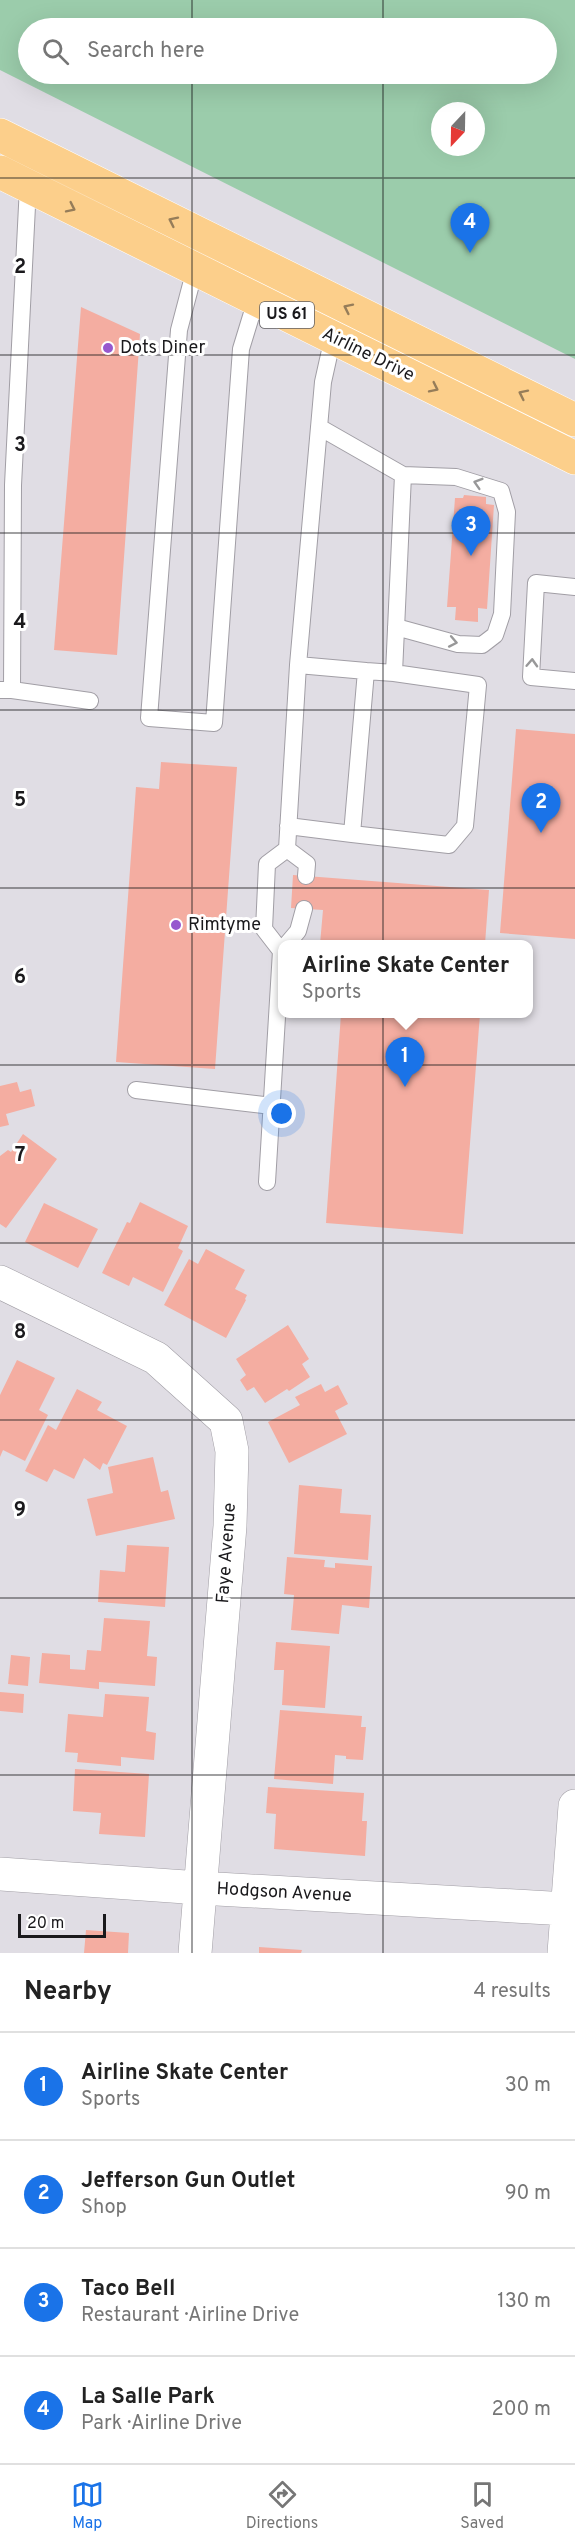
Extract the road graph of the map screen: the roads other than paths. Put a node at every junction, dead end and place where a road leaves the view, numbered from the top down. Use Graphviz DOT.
graph roads {
  1 [pos="0,135"];
  2 [pos="14,179"];
  3 [pos="195,269"];
  4 [pos="256,300"];
  5 [pos="333,337"];
  6 [pos="575,420"];
  7 [pos="319,427"];
  8 [pos="575,458"];
  9 [pos="403,475"];
  10 [pos="575,587"];
  11 [pos="396,627"];
  12 [pos="298,665"];
  13 [pos="366,671"];
  14 [pos="394,673"];
  15 [pos="575,681"];
  16 [pos="6,690"];
  17 [pos="90,701"];
  18 [pos="288,826"];
  19 [pos="352,834"];
  20 [pos="287,849"];
  21 [pos="306,876"];
  22 [pos="304,909"];
  23 [pos="290,940"];
  24 [pos="278,945"];
  25 [pos="278,1012"];
  26 [pos="136,1090"];
  27 [pos="272,1106"];
  28 [pos="267,1182"];
  29 [pos="0,1282"];
  30 [pos="575,1806"];
  31 [pos="0,1874"];
  32 [pos="200,1888"];
  33 [pos="567,1909"];
  34 [pos="195,1953"];
  35 [pos="564,1953"];
  6 -- 1 [label="highway, Airline Drive / US 61, one-way"];
  2 -- 3 [label="highway, Airline Drive / US 61, one-way"];
  2 -- 16 [label="lane"];
  3 -- 4 [label="highway, Airline Drive / US 61"];
  3 -- 4 [label="lane"];
  4 -- 5 [label="highway, Airline Drive / US 61"];
  5 -- 7 [label="lane"];
  5 -- 8 [label="highway, Airline Drive / US 61, one-way"];
  7 -- 9 [label="lane"];
  7 -- 12 [label="lane"];
  9 -- 11 [label="lane"];
  11 -- 9 [label="lane, one-way"];
  15 -- 10 [label="lane, one-way"];
  11 -- 14 [label="lane"];
  12 -- 13 [label="lane"];
  12 -- 18 [label="lane"];
  13 -- 14 [label="lane"];
  13 -- 19 [label="lane"];
  14 -- 19 [label="lane"];
  16 -- 17 [label="lane"];
  18 -- 19 [label="lane"];
  18 -- 20 [label="lane"];
  20 -- 21 [label="lane"];
  20 -- 24 [label="lane"];
  22 -- 23 [label="lane"];
  25 -- 27 [label="lane"];
  26 -- 27 [label="lane"];
  27 -- 28 [label="lane"];
  29 -- 32 [label="street, Faye Avenue"];
  30 -- 33 [label="street"];
  31 -- 32 [label="street, Hodgson Avenue"];
  32 -- 33 [label="street, Hodgson Avenue"];
  32 -- 34 [label="street, Faye Avenue"];
  33 -- 35 [label="street"];
}
